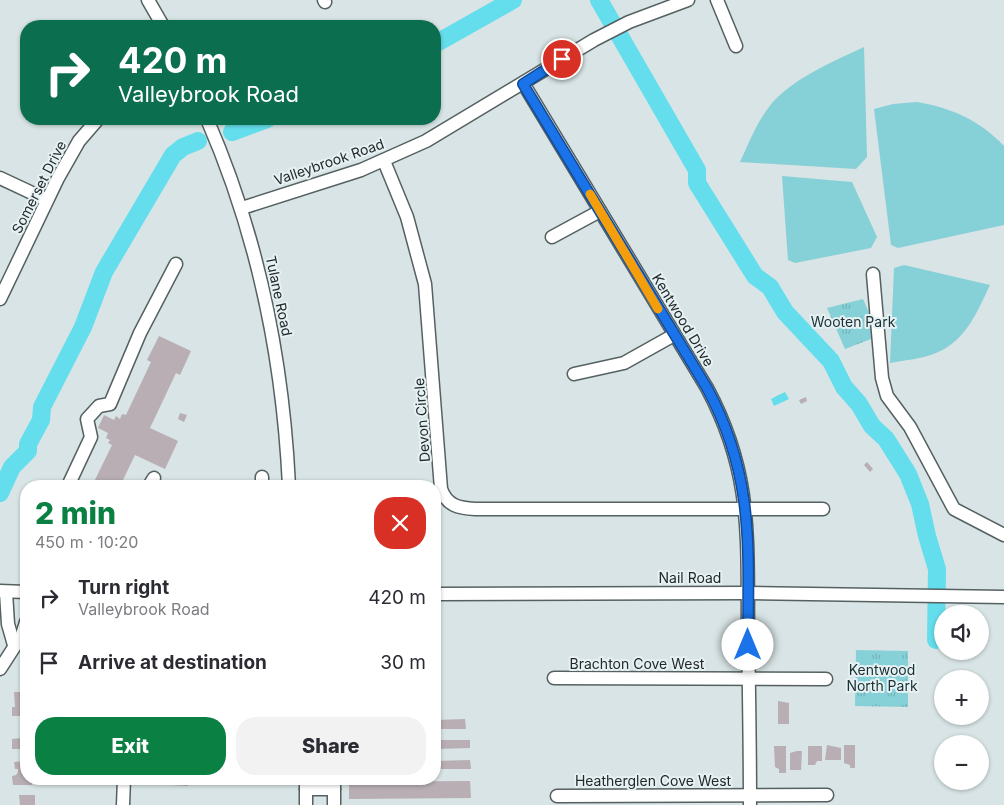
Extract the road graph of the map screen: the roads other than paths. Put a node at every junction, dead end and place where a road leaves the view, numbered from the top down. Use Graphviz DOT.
graph roads {
  1 [pos="148,0"];
  2 [pos="688,0"];
  3 [pos="717,0"];
  4 [pos="651,6"];
  5 [pos="160,20"];
  6 [pos="736,46"];
  7 [pos="523,84"];
  8 [pos="93,125"];
  9 [pos="210,125"];
  10 [pos="384,161"];
  11 [pos="0,178"];
  12 [pos="47,200"];
  13 [pos="242,208"];
  14 [pos="600,211"];
  15 [pos="552,237"];
  16 [pos="176,264"];
  17 [pos="873,274"];
  18 [pos="0,299"];
  19 [pos="674,335"];
  20 [pos="574,374"];
  21 [pos="71,480"];
  22 [pos="289,480"];
  23 [pos="440,480"];
  24 [pos="441,489"];
  25 [pos="747,509"];
  26 [pos="824,509"];
  27 [pos="1004,535"];
  28 [pos="3,592"];
  29 [pos="20,592"];
  30 [pos="748,593"];
  31 [pos="441,594"];
  32 [pos="1004,597"];
  33 [pos="20,638"];
  34 [pos="14,645"];
  35 [pos="0,669"];
  36 [pos="554,678"];
  37 [pos="749,679"];
  38 [pos="826,679"];
  39 [pos="124,785"];
  40 [pos="306,785"];
  41 [pos="334,785"];
  42 [pos="827,795"];
  43 [pos="556,796"];
  44 [pos="750,800"];
  45 [pos="123,805"];
  46 [pos="306,805"];
  47 [pos="334,805"];
  1 -- 5 [label="street"];
  2 -- 4 [label="street, Valleybrook Road"];
  3 -- 6 [label="street"];
  4 -- 7 [label="street, Valleybrook Road"];
  7 -- 10 [label="street, Valleybrook Road"];
  7 -- 14 [label="street, Kentwood Drive"];
  8 -- 12 [label="street, Somerset Drive"];
  9 -- 13 [label="street, Tulane Road"];
  10 -- 13 [label="street, Valleybrook Road"];
  10 -- 23 [label="street, Devon Circle"];
  11 -- 12 [label="street"];
  12 -- 18 [label="street, Somerset Drive"];
  13 -- 22 [label="street, Tulane Road"];
  14 -- 15 [label="street"];
  14 -- 19 [label="street, Kentwood Drive"];
  16 -- 21 [label="street"];
  17 -- 27 [label="street"];
  19 -- 20 [label="street"];
  19 -- 25 [label="street, Kentwood Drive"];
  24 -- 25 [label="street, Devon Circle"];
  25 -- 26 [label="street, Devon Circle"];
  25 -- 30 [label="street, Kentwood Drive"];
  28 -- 29 [label="street"];
  28 -- 34 [label="street"];
  30 -- 31 [label="street, Nail Road"];
  30 -- 32 [label="street, Nail Road"];
  30 -- 37 [label="street, Kentwood Drive"];
  33 -- 34 [label="street"];
  34 -- 35 [label="street"];
  36 -- 37 [label="street, Brachton Cove West"];
  37 -- 38 [label="street, Brachton Cove West"];
  37 -- 44 [label="street, Kentwood Drive"];
  39 -- 45 [label="street"];
  40 -- 46 [label="street"];
  41 -- 47 [label="street"];
  42 -- 44 [label="street, Heatherglen Cove West"];
  43 -- 44 [label="street, Heatherglen Cove West"];
}
